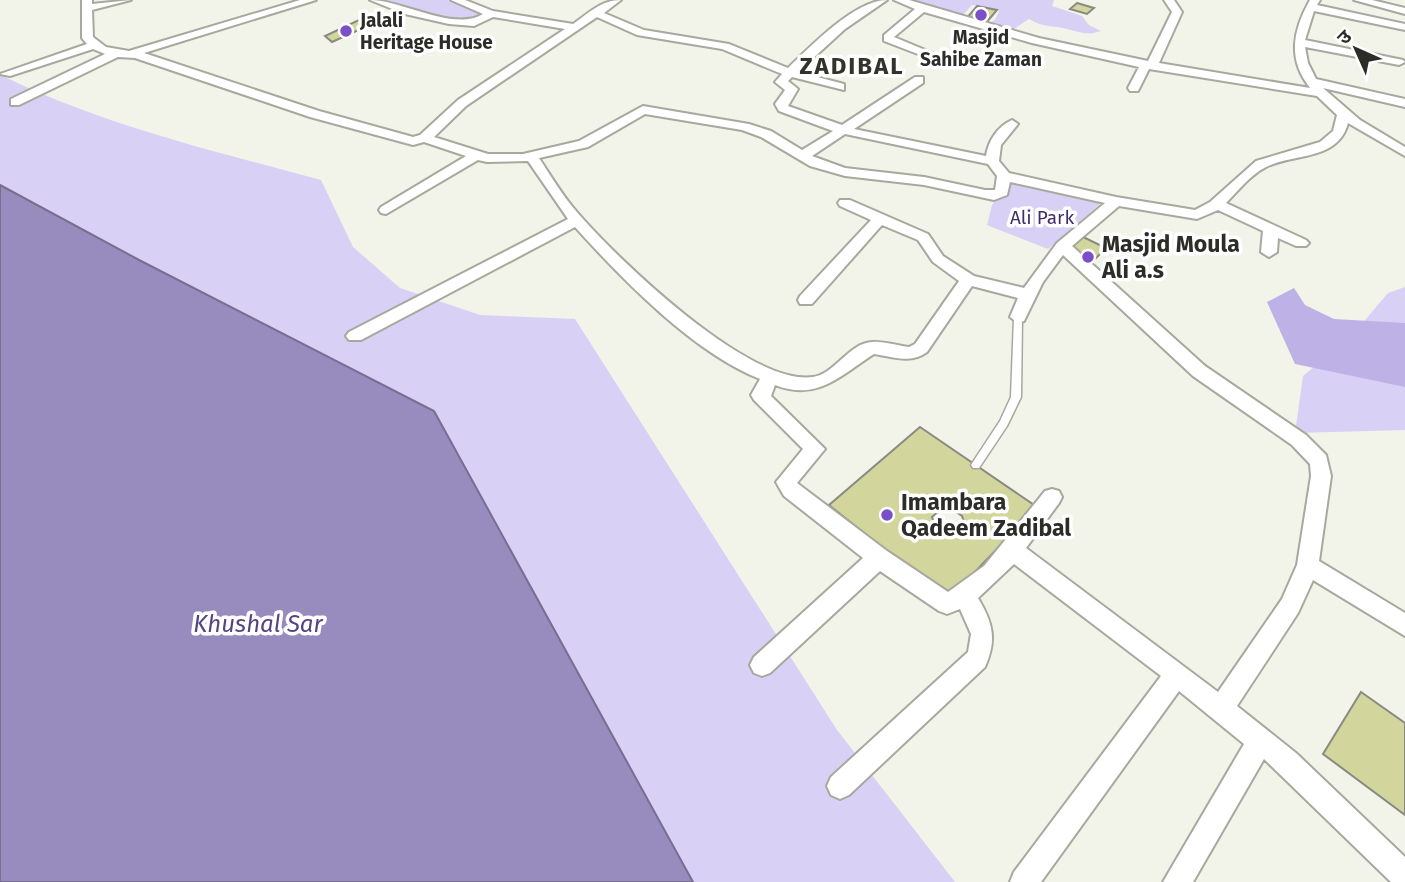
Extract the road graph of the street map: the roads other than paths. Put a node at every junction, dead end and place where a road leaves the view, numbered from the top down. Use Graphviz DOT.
graph roads {
  1 [pos="126,0"];
  2 [pos="311,0"];
  3 [pos="375,0"];
  4 [pos="456,0"];
  5 [pos="616,0"];
  6 [pos="882,0"];
  7 [pos="899,0"];
  8 [pos="1169,0"];
  9 [pos="1359,0"];
  10 [pos="1313,3"];
  11 [pos="87,4"];
  12 [pos="922,8"];
  13 [pos="1405,10"];
  14 [pos="594,12"];
  15 [pos="491,14"];
  16 [pos="573,27"];
  17 [pos="1405,27"];
  18 [pos="1299,42"];
  19 [pos="94,45"];
  20 [pos="120,54"];
  21 [pos="1399,62"];
  22 [pos="953,64"];
  23 [pos="1149,65"];
  24 [pos="790,73"];
  25 [pos="6,74"];
  26 [pos="919,80"];
  27 [pos="1316,87"];
  28 [pos="840,88"];
  29 [pos="1134,88"];
  30 [pos="15,102"];
  31 [pos="1405,103"];
  32 [pos="1343,115"];
  33 [pos="1012,124"];
  34 [pos="843,130"];
  35 [pos="425,138"];
  36 [pos="1405,152"];
  37 [pos="476,155"];
  38 [pos="802,156"];
  39 [pos="532,157"];
  40 [pos="992,161"];
  41 [pos="1004,176"];
  42 [pos="1116,201"];
  43 [pos="845,203"];
  44 [pos="1217,204"];
  45 [pos="386,210"];
  46 [pos="881,217"];
  47 [pos="576,221"];
  48 [pos="1271,229"];
  49 [pos="1301,243"];
  50 [pos="1062,246"];
  51 [pos="1269,253"];
  52 [pos="968,280"];
  53 [pos="1027,294"];
  54 [pos="806,300"];
  55 [pos="1018,317"];
  56 [pos="355,336"];
  57 [pos="769,379"];
  58 [pos="976,465"];
  59 [pos="1052,497"];
  60 [pos="1012,550"];
  61 [pos="879,558"];
  62 [pos="1308,565"];
  63 [pos="965,597"];
  64 [pos="1405,625"];
  65 [pos="762,665"];
  66 [pos="1177,674"];
  67 [pos="1221,709"];
  68 [pos="1260,741"];
  69 [pos="840,786"];
  70 [pos="1405,876"];
  71 [pos="1024,882"];
  72 [pos="1177,882"];
  1 -- 11 [label="street"];
  2 -- 20 [label="street"];
  3 -- 15 [label="street"];
  4 -- 15 [label="street"];
  5 -- 14 [label="street"];
  6 -- 24 [label="street"];
  7 -- 12 [label="street"];
  8 -- 23 [label="street"];
  9 -- 13 [label="street"];
  10 -- 17 [label="street"];
  10 -- 18 [label="street"];
  11 -- 19 [label="street"];
  12 -- 22 [label="street"];
  12 -- 23 [label="street"];
  14 -- 16 [label="street"];
  14 -- 24 [label="street"];
  15 -- 16 [label="street"];
  16 -- 35 [label="street"];
  18 -- 21 [label="street"];
  18 -- 27 [label="street"];
  19 -- 20 [label="street"];
  19 -- 25 [label="street"];
  20 -- 30 [label="street"];
  20 -- 35 [label="street"];
  23 -- 27 [label="street"];
  23 -- 29 [label="street"];
  24 -- 28 [label="street"];
  24 -- 34 [label="street"];
  26 -- 34 [label="street"];
  27 -- 31 [label="street"];
  27 -- 32 [label="street"];
  32 -- 36 [label="street"];
  32 -- 44 [label="street"];
  33 -- 40 [label="street"];
  34 -- 38 [label="street"];
  34 -- 40 [label="street"];
  35 -- 37 [label="street"];
  37 -- 39 [label="street"];
  37 -- 45 [label="street"];
  38 -- 39 [label="street"];
  38 -- 41 [label="street"];
  39 -- 47 [label="street"];
  40 -- 41 [label="street"];
  41 -- 42 [label="street"];
  42 -- 44 [label="street"];
  42 -- 50 [label="street"];
  43 -- 46 [label="street"];
  44 -- 48 [label="street"];
  46 -- 52 [label="street"];
  46 -- 54 [label="street"];
  47 -- 56 [label="street"];
  47 -- 57 [label="street"];
  48 -- 49 [label="street"];
  48 -- 51 [label="street"];
  50 -- 53 [label="street"];
  50 -- 62 [label="street"];
  52 -- 53 [label="street"];
  52 -- 57 [label="street"];
  53 -- 55 [label="street"];
  55 -- 58 [label="lane"];
  57 -- 61 [label="street"];
  59 -- 60 [label="street"];
  60 -- 63 [label="street"];
  60 -- 66 [label="street"];
  61 -- 63 [label="street"];
  61 -- 65 [label="street"];
  62 -- 64 [label="street"];
  62 -- 67 [label="street"];
  63 -- 69 [label="street"];
  66 -- 67 [label="street"];
  66 -- 71 [label="street"];
  67 -- 68 [label="street"];
  68 -- 70 [label="street"];
  68 -- 72 [label="street"];
}
